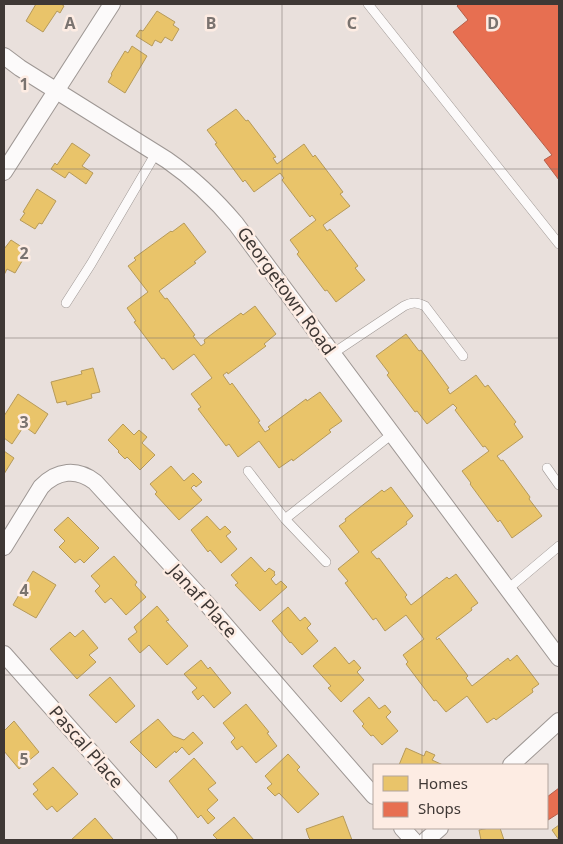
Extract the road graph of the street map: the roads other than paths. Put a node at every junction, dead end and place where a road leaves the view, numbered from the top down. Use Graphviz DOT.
graph roads {
  1 [pos="112,4"];
  2 [pos="368,4"];
  3 [pos="4,56"];
  4 [pos="56,91"];
  5 [pos="156,153"];
  6 [pos="4,172"];
  7 [pos="559,244"];
  8 [pos="66,303"];
  9 [pos="332,354"];
  10 [pos="463,356"];
  11 [pos="392,434"];
  12 [pos="547,468"];
  13 [pos="248,471"];
  14 [pos="559,485"];
  15 [pos="285,519"];
  16 [pos="559,546"];
  17 [pos="4,547"];
  18 [pos="326,562"];
  19 [pos="508,589"];
  20 [pos="4,654"];
  21 [pos="559,658"];
  22 [pos="559,721"];
  23 [pos="512,764"];
  24 [pos="373,795"];
  25 [pos="403,829"];
  26 [pos="439,829"];
  27 [pos="169,840"];
  28 [pos="413,840"];
  29 [pos="426,840"];
  1 -- 4 [label="street"];
  2 -- 7 [label="lane"];
  3 -- 4 [label="street, Georgetown Road"];
  4 -- 5 [label="street, Georgetown Road"];
  4 -- 6 [label="street"];
  5 -- 8 [label="lane"];
  5 -- 9 [label="street, Georgetown Road"];
  9 -- 10 [label="lane"];
  9 -- 11 [label="street, Georgetown Road"];
  11 -- 15 [label="lane"];
  11 -- 19 [label="street, Georgetown Road"];
  12 -- 14 [label="lane"];
  13 -- 15 [label="lane"];
  15 -- 18 [label="lane"];
  16 -- 19 [label="lane"];
  17 -- 24 [label="street, Janaf Place"];
  19 -- 21 [label="street, Georgetown Road"];
  20 -- 27 [label="street, Pascal Place"];
  22 -- 23 [label="street"];
  25 -- 28 [label="street"];
  26 -- 29 [label="street"];
}
